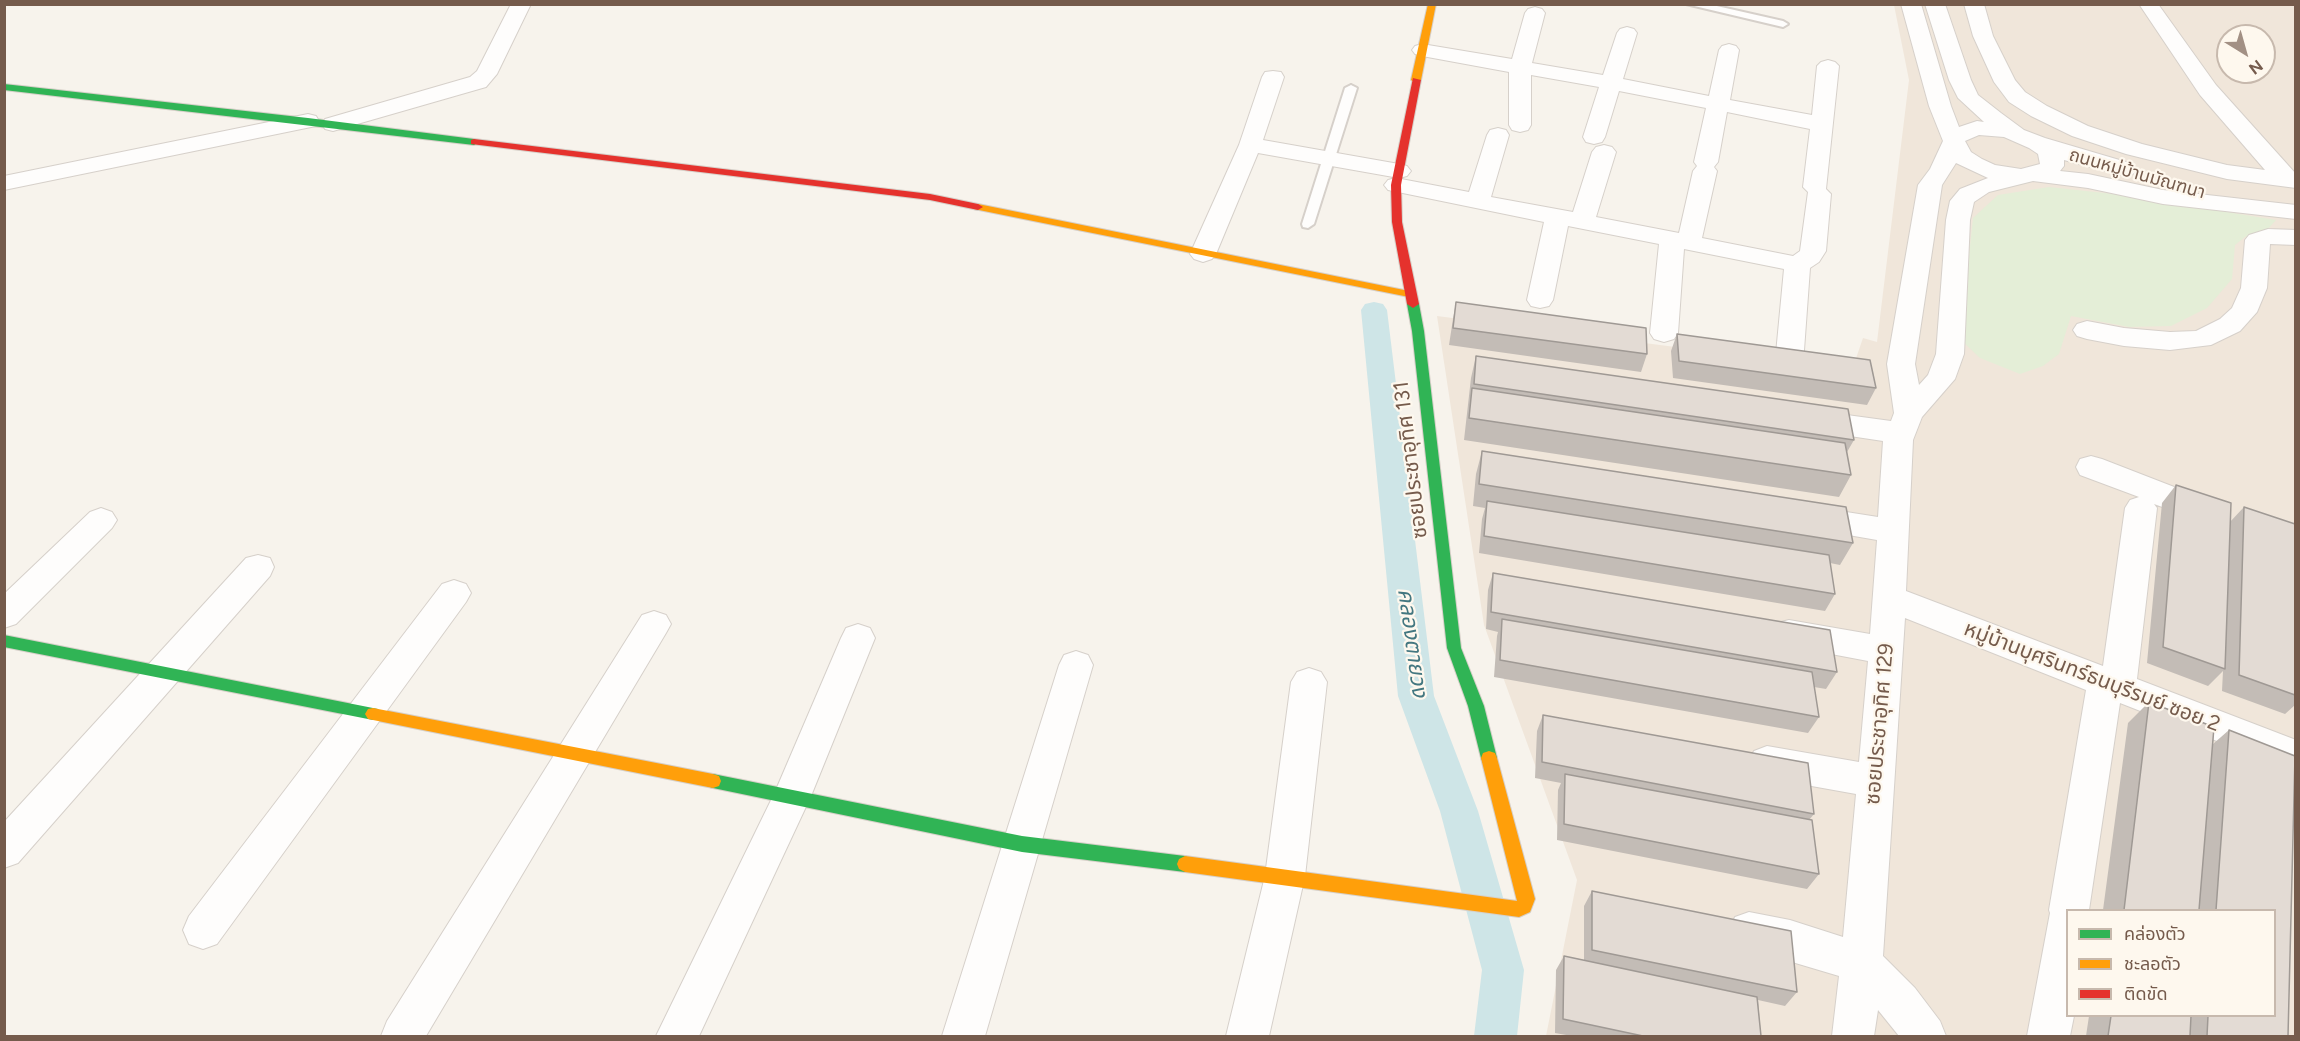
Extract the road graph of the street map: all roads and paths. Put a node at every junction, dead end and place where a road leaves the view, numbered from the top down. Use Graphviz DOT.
graph roads {
  1 [pos="1432,4"];
  2 [pos="1691,4"];
  3 [pos="1911,4"];
  4 [pos="1935,4"];
  5 [pos="1974,4"];
  6 [pos="2148,4"];
  7 [pos="520,6"];
  8 [pos="1535,13"];
  9 [pos="1783,24"];
  10 [pos="1627,33"];
  11 [pos="1422,50"];
  12 [pos="1729,50"];
  13 [pos="1828,66"];
  14 [pos="1520,68"];
  15 [pos="1273,77"];
  16 [pos="1610,83"];
  17 [pos="4,87"];
  18 [pos="1351,88"];
  19 [pos="1719,104"];
  20 [pos="308,121"];
  21 [pos="333,124"];
  22 [pos="1821,124"];
  23 [pos="1520,125"];
  24 [pos="1498,135"];
  25 [pos="2030,139"];
  26 [pos="1954,141"];
  27 [pos="1250,144"];
  28 [pos="1330,159"];
  29 [pos="2028,176"];
  30 [pos="1398,178"];
  31 [pos="2291,180"];
  32 [pos="4,183"];
  33 [pos="1478,201"];
  34 [pos="2238,204"];
  35 [pos="2295,213"];
  36 [pos="1570,218"];
  37 [pos="1308,224"];
  38 [pos="2295,238"];
  39 [pos="1681,241"];
  40 [pos="1203,254"];
  41 [pos="1797,264"];
  42 [pos="1409,294"];
  43 [pos="1540,300"];
  44 [pos="2087,330"];
  45 [pos="1664,333"];
  46 [pos="1789,364"];
  47 [pos="1782,416"];
  48 [pos="1905,423"];
  49 [pos="2091,467"];
  50 [pos="2141,508"];
  51 [pos="1775,512"];
  52 [pos="101,519"];
  53 [pos="2234,522"];
  54 [pos="1893,531"];
  55 [pos="258,567"];
  56 [pos="454,593"];
  57 [pos="1889,598"];
  58 [pos="4,615"];
  59 [pos="654,624"];
  60 [pos="1759,627"];
  61 [pos="858,638"];
  62 [pos="4,641"];
  63 [pos="1886,650"];
  64 [pos="1076,665"];
  65 [pos="165,672"];
  66 [pos="1310,682"];
  67 [pos="2111,684"];
  68 [pos="366,711"];
  69 [pos="576,754"];
  70 [pos="1735,756"];
  71 [pos="2295,756"];
  72 [pos="1875,782"];
  73 [pos="792,796"];
  74 [pos="1022,844"];
  75 [pos="4,850"];
  76 [pos="1285,876"];
  77 [pos="2069,909"];
  78 [pos="1710,922"];
  79 [pos="2066,926"];
  80 [pos="203,930"];
  81 [pos="1862,963"];
  82 [pos="402,1036"];
  83 [pos="677,1036"];
  84 [pos="963,1036"];
  85 [pos="1247,1036"];
  86 [pos="1853,1036"];
  87 [pos="1925,1036"];
  88 [pos="2049,1036"];
  1 -- 11 [label="street, ซอยประชาอุทิศ 131"];
  2 -- 9 [label="lane"];
  3 -- 26 [label="street"];
  4 -- 25 [label="street"];
  5 -- 31 [label="street"];
  6 -- 31 [label="street"];
  7 -- 21 [label="street"];
  8 -- 14 [label="street"];
  10 -- 16 [label="street"];
  11 -- 14 [label="street"];
  11 -- 30 [label="street, ซอยประชาอุทิศ 131"];
  12 -- 19 [label="street"];
  13 -- 22 [label="street"];
  14 -- 16 [label="street"];
  14 -- 23 [label="street"];
  15 -- 27 [label="street"];
  16 -- 19 [label="street"];
  16 -- 36 [label="street"];
  17 -- 20 [label="street"];
  18 -- 28 [label="lane"];
  19 -- 22 [label="street"];
  19 -- 39 [label="street"];
  20 -- 21 [label="street"];
  20 -- 32 [label="street"];
  21 -- 40 [label="street"];
  22 -- 41 [label="street"];
  24 -- 33 [label="street"];
  25 -- 26 [label="street"];
  25 -- 29 [label="street"];
  25 -- 34 [label="street, ถนนหมู่บ้านมัณฑนา"];
  26 -- 29 [label="street"];
  26 -- 48 [label="street, ซอยประชาอุทิศ 129"];
  27 -- 28 [label="street"];
  27 -- 40 [label="street"];
  28 -- 30 [label="street"];
  28 -- 37 [label="lane"];
  29 -- 34 [label="street, ถนนหมู่บ้านมัณฑนา"];
  29 -- 48 [label="street"];
  30 -- 33 [label="street"];
  30 -- 42 [label="street, ซอยประชาอุทิศ 131"];
  33 -- 36 [label="street"];
  34 -- 35 [label="street, ถนนหมู่บ้านมัณฑนา"];
  36 -- 39 [label="street"];
  36 -- 43 [label="street"];
  38 -- 44 [label="street"];
  39 -- 41 [label="street"];
  39 -- 45 [label="street"];
  40 -- 42 [label="street"];
  41 -- 46 [label="street"];
  42 -- 76 [label="street, ซอยประชาอุทิศ 131"];
  47 -- 48 [label="street"];
  48 -- 54 [label="street, ซอยประชาอุทิศ 129"];
  49 -- 53 [label="street"];
  50 -- 67 [label="street"];
  51 -- 54 [label="street"];
  52 -- 58 [label="street"];
  54 -- 57 [label="street, ซอยประชาอุทิศ 129"];
  55 -- 65 [label="street"];
  56 -- 68 [label="street"];
  57 -- 63 [label="street, ซอยประชาอุทิศ 129"];
  57 -- 67 [label="street, หมู่บ้านบุศรินทร์ธนบุรีรมย์ ซอย 2"];
  59 -- 69 [label="street"];
  60 -- 63 [label="street"];
  61 -- 73 [label="street"];
  62 -- 65 [label="street"];
  63 -- 72 [label="street, ซอยประชาอุทิศ 129"];
  64 -- 74 [label="street"];
  65 -- 68 [label="street"];
  65 -- 75 [label="street"];
  66 -- 76 [label="street"];
  67 -- 71 [label="street, หมู่บ้านบุศรินทร์ธนบุรีรมย์ ซอย 2"];
  67 -- 77 [label="street"];
  68 -- 69 [label="street"];
  68 -- 80 [label="street"];
  69 -- 73 [label="street"];
  69 -- 82 [label="street"];
  70 -- 72 [label="street"];
  72 -- 81 [label="street, ซอยประชาอุทิศ 129"];
  73 -- 74 [label="street"];
  73 -- 83 [label="street"];
  74 -- 76 [label="street"];
  74 -- 84 [label="street"];
  76 -- 85 [label="street"];
  78 -- 81 [label="street"];
  79 -- 88 [label="street"];
  81 -- 86 [label="street, ซอยประชาอุทิศ 129"];
  81 -- 87 [label="street"];
}
